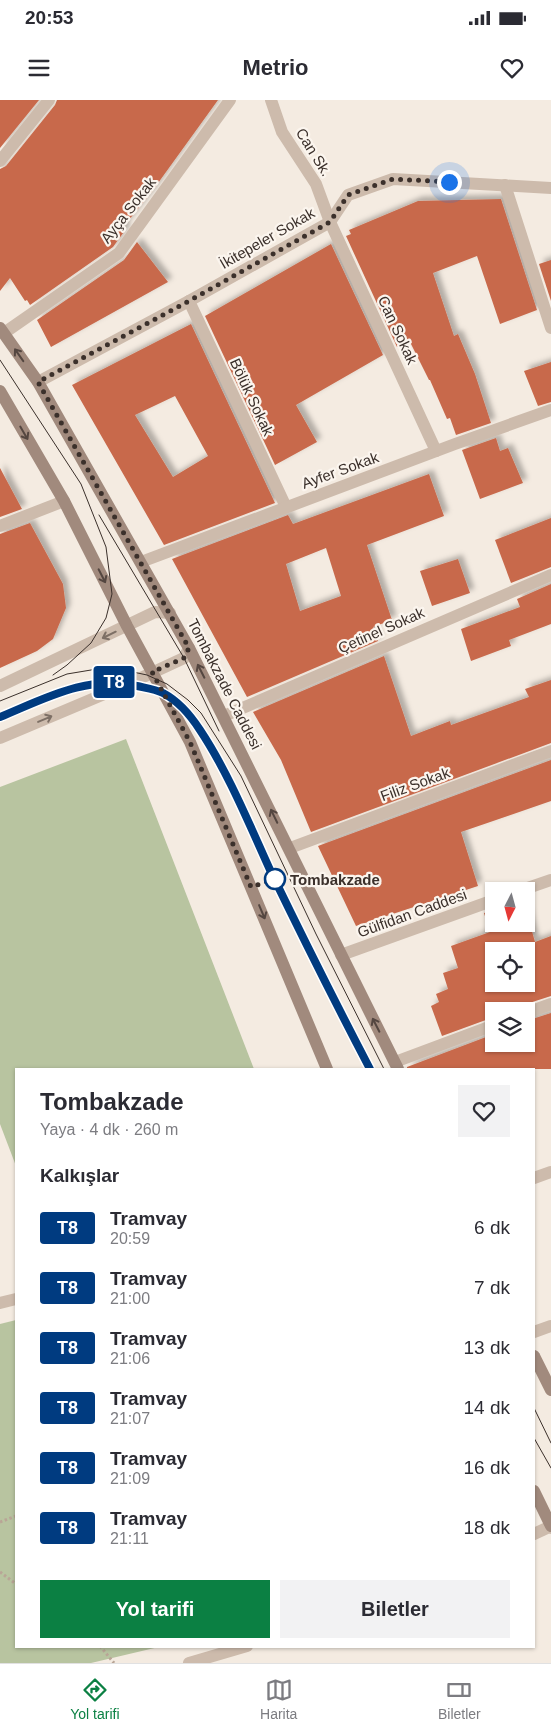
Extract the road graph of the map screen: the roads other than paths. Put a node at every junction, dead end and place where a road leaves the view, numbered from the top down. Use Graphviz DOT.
graph roads {
  1 [pos="49,100"];
  2 [pos="230,100"];
  3 [pos="271,100"];
  4 [pos="0,162"];
  5 [pos="505,185"];
  6 [pos="551,188"];
  7 [pos="330,222"];
  8 [pos="189,301"];
  9 [pos="551,328"];
  10 [pos="2,331"];
  11 [pos="38,382"];
  12 [pos="0,391"];
  13 [pos="551,410"];
  14 [pos="436,451"];
  15 [pos="64,500"];
  16 [pos="286,507"];
  17 [pos="0,526"];
  18 [pos="141,562"];
  19 [pos="551,575"];
  20 [pos="170,613"];
  21 [pos="127,626"];
  22 [pos="189,648"];
  23 [pos="152,672"];
  24 [pos="0,686"];
  25 [pos="224,716"];
  26 [pos="0,738"];
  27 [pos="551,751"];
  28 [pos="290,848"];
  29 [pos="551,880"];
  30 [pos="535,886"];
  31 [pos="485,903"];
  32 [pos="341,955"];
  33 [pos="551,1004"];
  34 [pos="535,1010"];
  35 [pos="485,1029"];
  36 [pos="396,1065"];
  37 [pos="327,1068"];
  38 [pos="551,1172"];
  39 [pos="535,1178"];
  40 [pos="15,1300"];
  41 [pos="0,1303"];
  42 [pos="551,1326"];
  43 [pos="535,1332"];
  44 [pos="535,1358"];
  45 [pos="551,1390"];
  46 [pos="535,1493"];
  47 [pos="551,1527"];
  48 [pos="535,1534"];
  49 [pos="240,1648"];
  50 [pos="189,1663"];
  1 -- 4 [label="street"];
  2 -- 10 [label="street, Ayça Sokak"];
  3 -- 7 [label="street, Can Sk."];
  5 -- 6 [label="street, İkitepeler Sokak"];
  5 -- 7 [label="street, İkitepeler Sokak"];
  5 -- 9 [label="street"];
  7 -- 8 [label="street, İkitepeler Sokak"];
  7 -- 14 [label="street, Can Sokak"];
  8 -- 11 [label="street, İkitepeler Sokak"];
  8 -- 16 [label="street, Bölük Sokak"];
  11 -- 10 [label="main road, Tombakzade Caddesi, one-way"];
  11 -- 18 [label="main road, Tombakzade Caddesi"];
  12 -- 15 [label="main road, one-way"];
  13 -- 14 [label="street, Ayfer Sokak"];
  14 -- 16 [label="street, Ayfer Sokak"];
  15 -- 17 [label="street"];
  15 -- 21 [label="main road, one-way"];
  16 -- 18 [label="street, Ayfer Sokak"];
  18 -- 20 [label="main road, Tombakzade Caddesi"];
  19 -- 25 [label="street, Çetinel Sokak"];
  20 -- 21 [label="street"];
  20 -- 22 [label="main road, Tombakzade Caddesi"];
  21 -- 23 [label="main road"];
  21 -- 24 [label="street, one-way"];
  22 -- 23 [label="street"];
  25 -- 22 [label="main road, Tombakzade Caddesi, one-way"];
  26 -- 23 [label="street, one-way"];
  23 -- 37 [label="main road, one-way"];
  28 -- 25 [label="main road, Tombakzade Caddesi, one-way"];
  27 -- 28 [label="street, Filiz Sokak"];
  28 -- 32 [label="main road, Tombakzade Caddesi"];
  29 -- 30 [label="street"];
  31 -- 32 [label="street, Gülfidan Caddesi"];
  36 -- 32 [label="main road, Tombakzade Caddesi, one-way"];
  33 -- 34 [label="street"];
  35 -- 36 [label="street"];
  38 -- 39 [label="street"];
  40 -- 41 [label="street"];
  42 -- 43 [label="street"];
  44 -- 45 [label="main road"];
  46 -- 47 [label="main road"];
  47 -- 48 [label="street"];
  49 -- 50 [label="street"];
}
